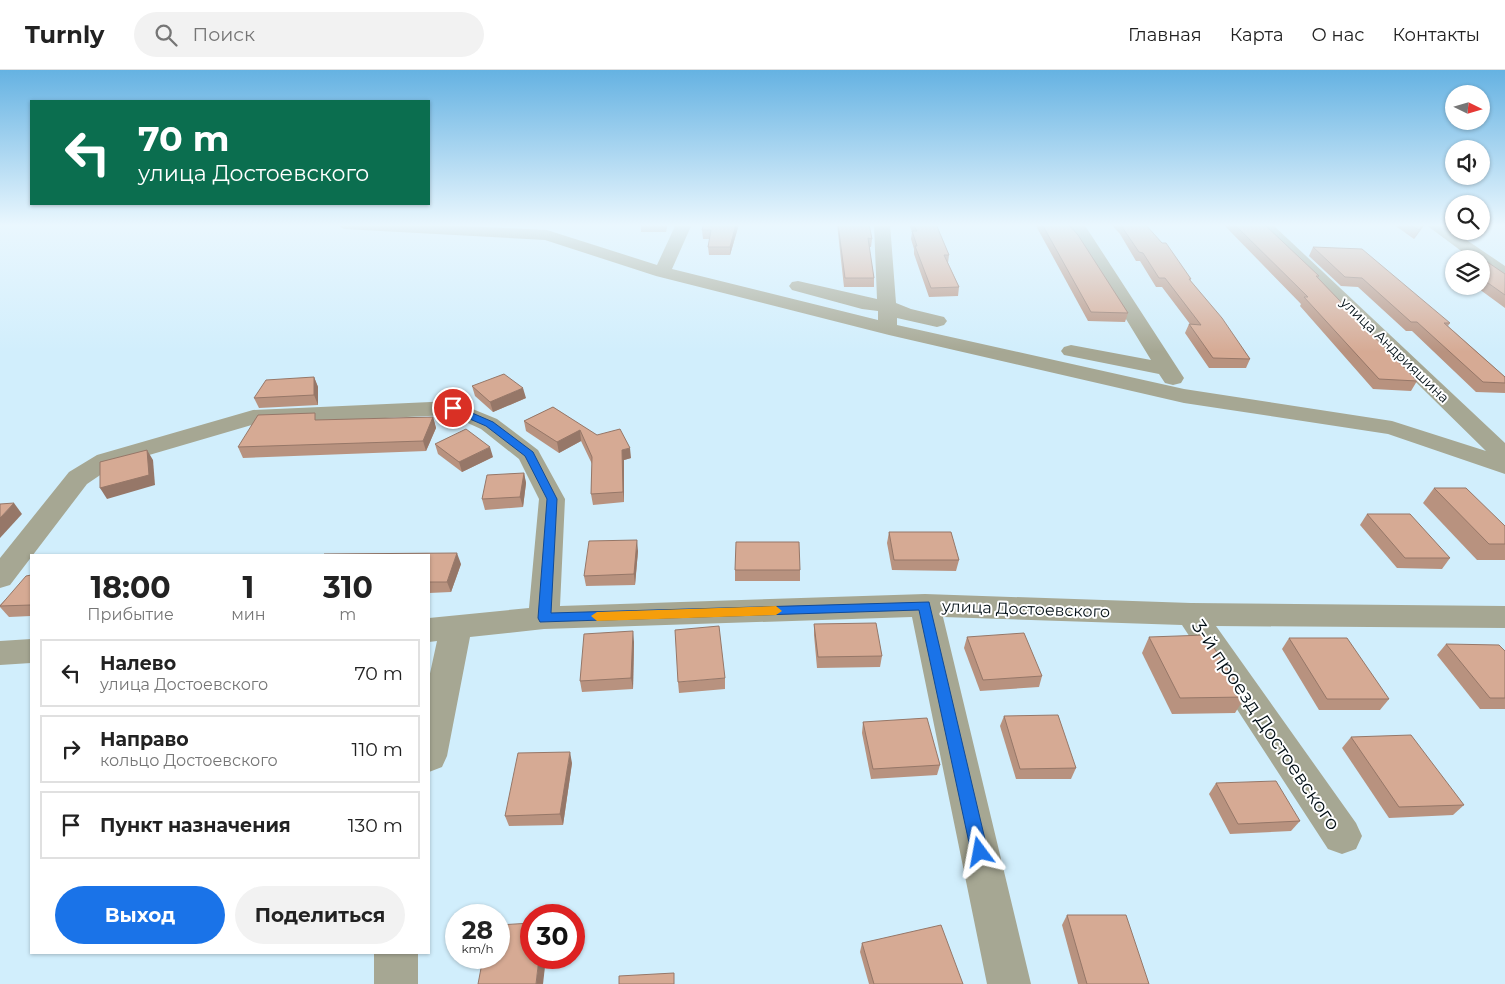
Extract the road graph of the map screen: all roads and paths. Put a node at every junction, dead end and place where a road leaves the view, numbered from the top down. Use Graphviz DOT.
graph roads {
  1 [pos="645,267"];
  2 [pos="664,267"];
  3 [pos="885,267"];
  4 [pos="1103,267"];
  5 [pos="1307,267"];
  6 [pos="1494,267"];
  7 [pos="662,272"];
  8 [pos="1505,274"];
  9 [pos="798,286"];
  10 [pos="888,306"];
  11 [pos="889,329"];
  12 [pos="1166,368"];
  13 [pos="1184,396"];
  14 [pos="1505,456"];
  15 [pos="1505,466"];
  16 [pos="0,578"];
  17 [pos="924,606"];
  18 [pos="1191,614"];
  19 [pos="544,618"];
  20 [pos="1505,618"];
  21 [pos="443,629"];
  22 [pos="30,651"];
  23 [pos="0,652"];
  24 [pos="430,747"];
  25 [pos="1342,836"];
  26 [pos="396,954"];
  27 [pos="396,984"];
  28 [pos="1010,984"];
  1 -- 7 [label="street"];
  2 -- 7 [label="street"];
  3 -- 10 [label="street"];
  4 -- 12 [label="street"];
  5 -- 14 [label="street, улица Андрияшина"];
  6 -- 8 [label="street"];
  7 -- 11 [label="street"];
  9 -- 10 [label="street"];
  10 -- 11 [label="street"];
  10 -- 12 [label="street"];
  11 -- 13 [label="street"];
  12 -- 13 [label="street"];
  13 -- 15 [label="street"];
  16 -- 19 [label="street"];
  17 -- 18 [label="street, улица Достоевского"];
  17 -- 19 [label="street, улица Достоевского"];
  17 -- 28 [label="street"];
  18 -- 20 [label="street, улица Достоевского"];
  18 -- 25 [label="street, 3-й проезд Достоевского"];
  19 -- 21 [label="street, улица Достоевского"];
  21 -- 24 [label="street"];
  22 -- 23 [label="street"];
  26 -- 27 [label="street"];
}
